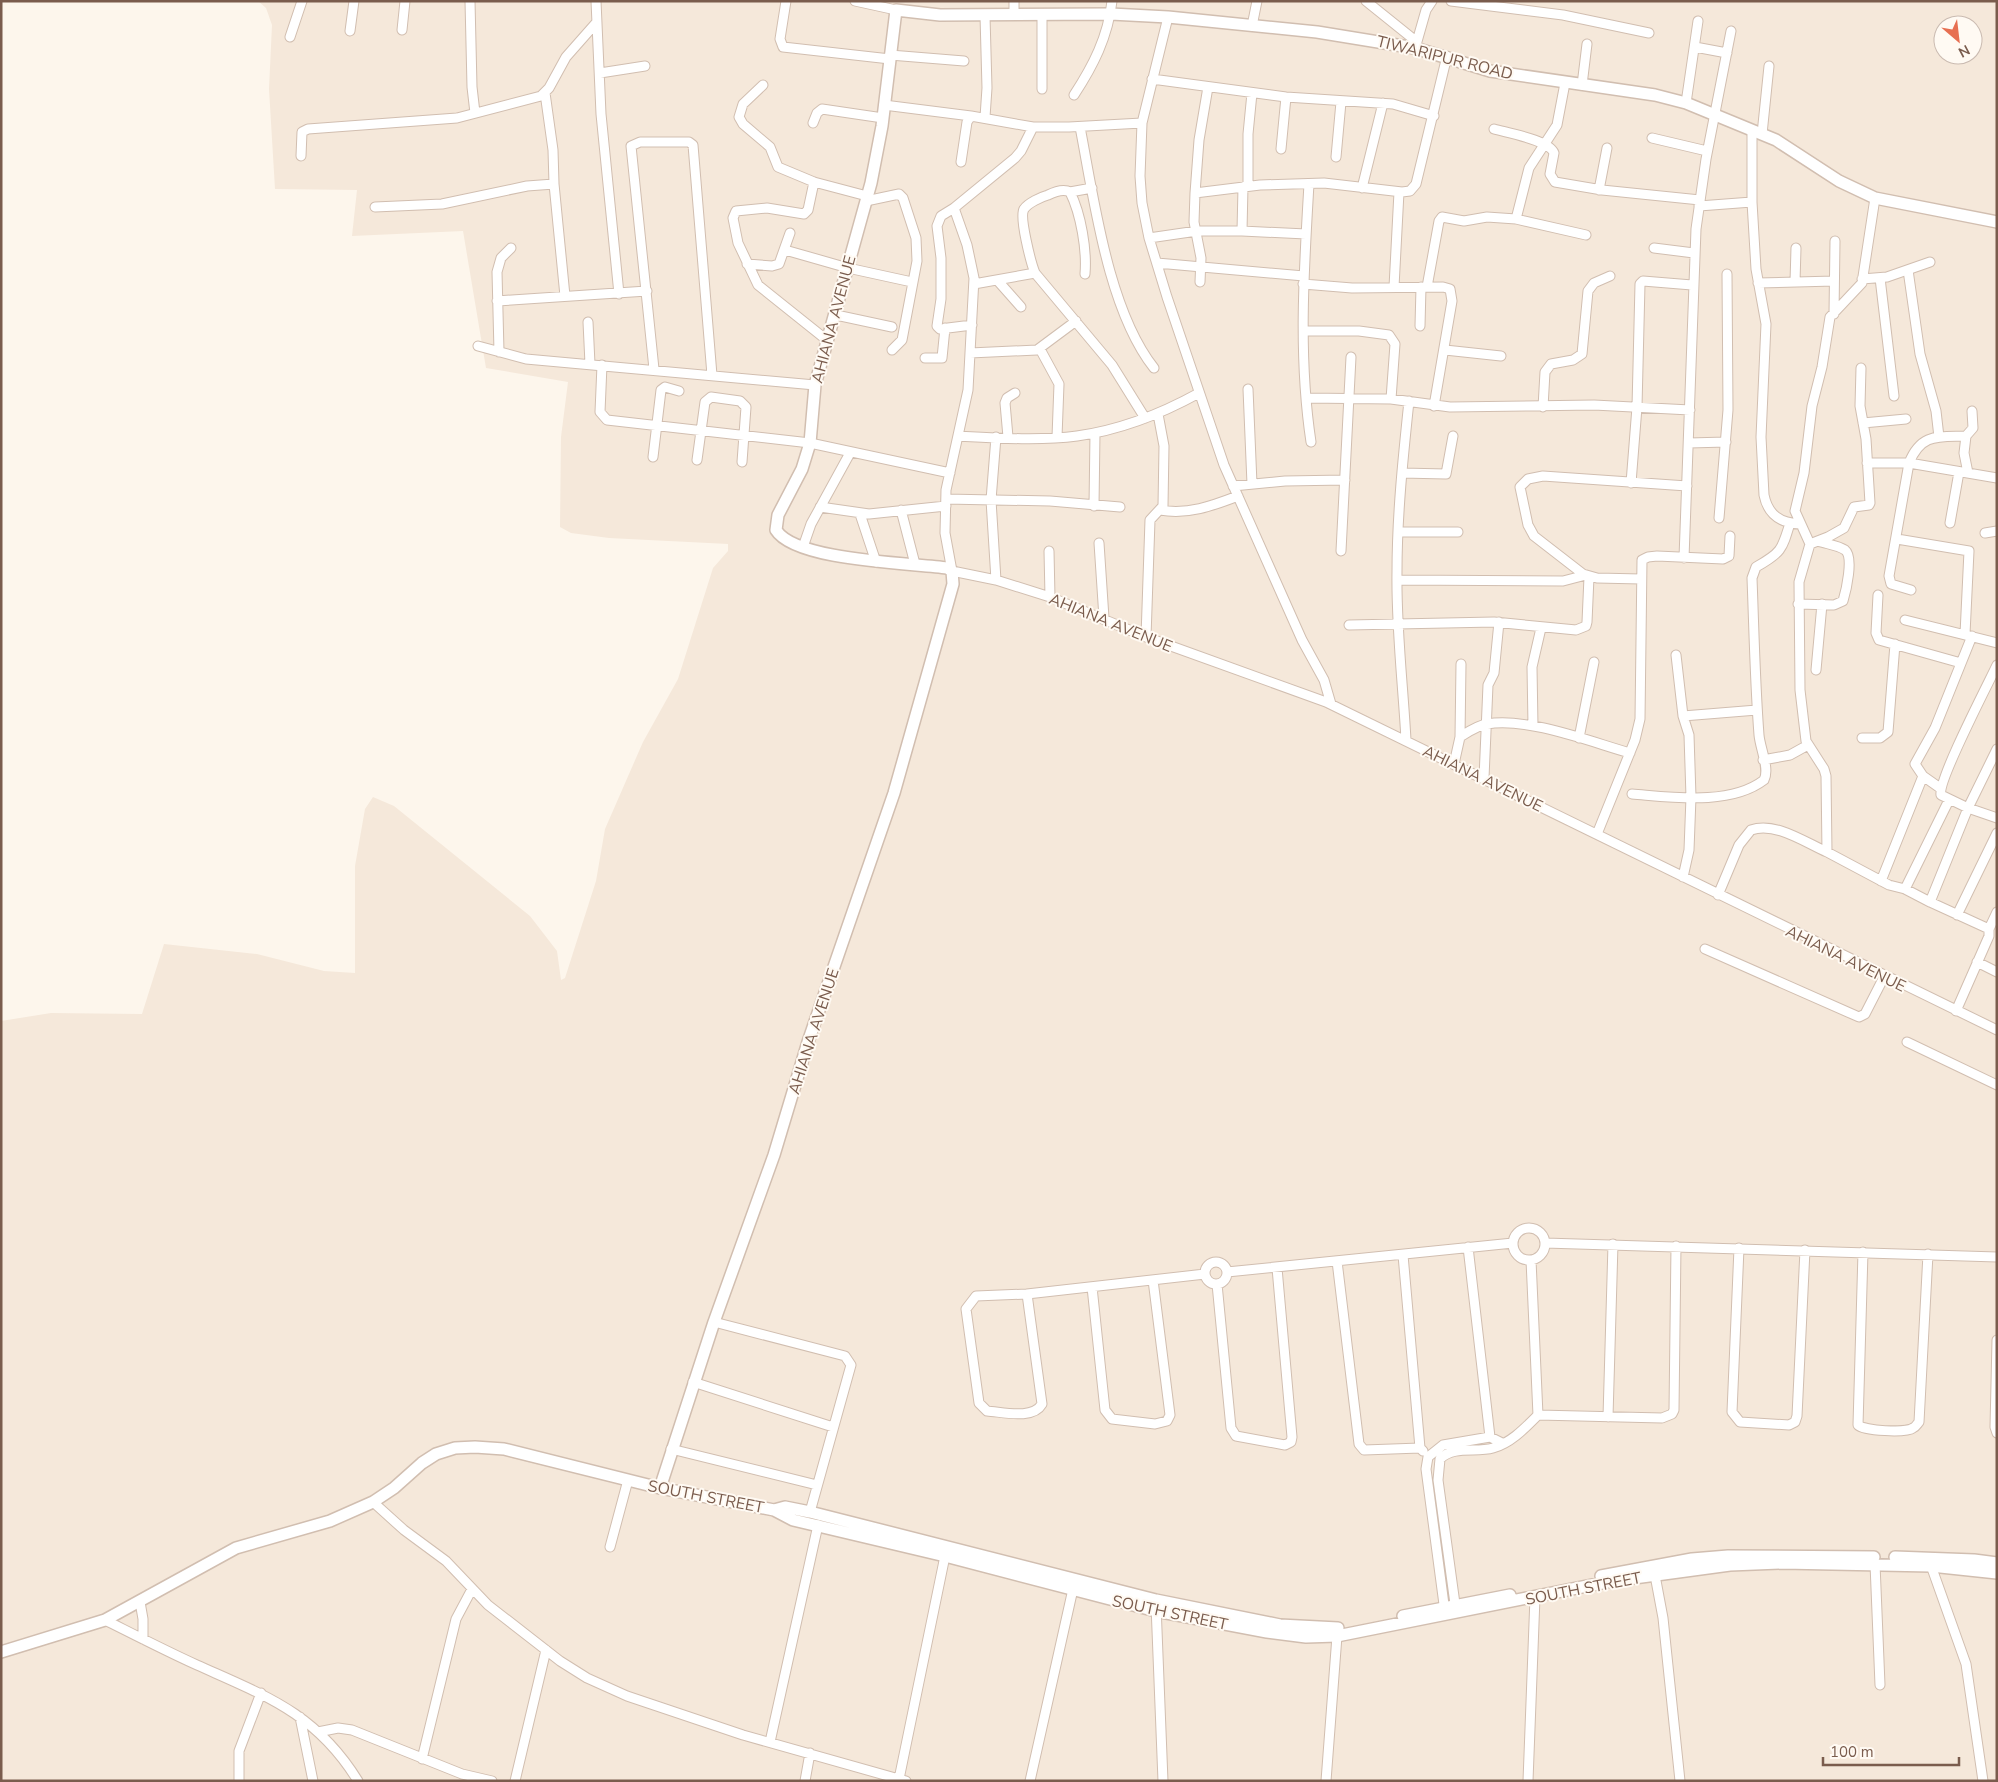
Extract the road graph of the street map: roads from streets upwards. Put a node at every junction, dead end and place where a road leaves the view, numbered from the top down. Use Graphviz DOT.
graph roads {
  1 [pos="302,1"];
  2 [pos="354,1"];
  3 [pos="405,1"];
  4 [pos="470,1"];
  5 [pos="596,1"];
  6 [pos="786,1"];
  7 [pos="855,1"];
  8 [pos="1014,1"];
  9 [pos="1112,1"];
  10 [pos="1257,1"];
  11 [pos="1432,1"];
  12 [pos="1451,1"];
  13 [pos="1370,3"];
  14 [pos="1505,4"];
  15 [pos="896,10"];
  16 [pos="1042,14"];
  17 [pos="1111,14"];
  18 [pos="1014,15"];
  19 [pos="984,16"];
  20 [pos="1168,17"];
  21 [pos="1698,21"];
  22 [pos="596,23"];
  23 [pos="1252,26"];
  24 [pos="402,30"];
  25 [pos="350,31"];
  26 [pos="1731,31"];
  27 [pos="1649,33"];
  28 [pos="290,37"];
  29 [pos="1587,44"];
  30 [pos="1416,45"];
  31 [pos="1695,47"];
  32 [pos="1727,53"];
  33 [pos="1447,56"];
  34 [pos="890,57"];
  35 [pos="964,61"];
  36 [pos="645,66"];
  37 [pos="1770,66"];
  38 [pos="600,73"];
  39 [pos="1152,79"];
  40 [pos="1565,82"];
  41 [pos="763,85"];
  42 [pos="1582,85"];
  43 [pos="1208,87"];
  44 [pos="1042,90"];
  45 [pos="545,93"];
  46 [pos="1252,93"];
  47 [pos="1074,95"];
  48 [pos="1286,97"];
  49 [pos="1341,102"];
  50 [pos="1383,102"];
  51 [pos="1686,103"];
  52 [pos="884,105"];
  53 [pos="475,113"];
  54 [pos="1714,114"];
  55 [pos="971,116"];
  56 [pos="1434,116"];
  57 [pos="985,117"];
  58 [pos="883,118"];
  59 [pos="1142,122"];
  60 [pos="813,123"];
  61 [pos="1033,127"];
  62 [pos="1080,127"];
  63 [pos="1494,129"];
  64 [pos="1757,132"];
  65 [pos="1652,138"];
  66 [pos="1544,143"];
  67 [pos="1607,148"];
  68 [pos="1280,149"];
  69 [pos="1708,151"];
  70 [pos="301,156"];
  71 [pos="1336,157"];
  72 [pos="961,162"];
  73 [pos="814,182"];
  74 [pos="554,184"];
  75 [pos="1308,184"];
  76 [pos="1243,187"];
  77 [pos="1092,188"];
  78 [pos="1362,188"];
  79 [pos="1599,190"];
  80 [pos="1070,192"];
  81 [pos="1399,192"];
  82 [pos="1195,193"];
  83 [pos="866,198"];
  84 [pos="1875,198"];
  85 [pos="1752,202"];
  86 [pos="1700,203"];
  87 [pos="375,207"];
  88 [pos="954,208"];
  89 [pos="1516,220"];
  90 [pos="1997,222"];
  91 [pos="1197,231"];
  92 [pos="1242,231"];
  93 [pos="790,232"];
  94 [pos="1306,234"];
  95 [pos="1586,235"];
  96 [pos="1149,238"];
  97 [pos="1835,241"];
  98 [pos="511,248"];
  99 [pos="1654,248"];
  100 [pos="1796,248"];
  101 [pos="785,250"];
  102 [pos="1694,253"];
  103 [pos="1930,262"];
  104 [pos="1157,263"];
  105 [pos="747,264"];
  106 [pos="848,268"];
  107 [pos="1201,268"];
  108 [pos="1908,270"];
  109 [pos="1035,273"];
  110 [pos="1085,274"];
  111 [pos="1727,274"];
  112 [pos="1610,276"];
  113 [pos="1880,278"];
  114 [pos="1862,279"];
  115 [pos="998,280"];
  116 [pos="1303,280"];
  117 [pos="1834,281"];
  118 [pos="912,282"];
  119 [pos="1200,282"];
  120 [pos="1795,282"];
  121 [pos="1758,283"];
  122 [pos="974,284"];
  123 [pos="1692,285"];
  124 [pos="1394,287"];
  125 [pos="1424,287"];
  126 [pos="647,291"];
  127 [pos="619,294"];
  128 [pos="565,296"];
  129 [pos="497,301"];
  130 [pos="1021,306"];
  131 [pos="1834,314"];
  132 [pos="836,315"];
  133 [pos="1076,321"];
  134 [pos="588,322"];
  135 [pos="972,325"];
  136 [pos="1420,326"];
  137 [pos="892,327"];
  138 [pos="945,328"];
  139 [pos="1304,331"];
  140 [pos="828,341"];
  141 [pos="478,346"];
  142 [pos="1040,349"];
  143 [pos="892,350"];
  144 [pos="1444,350"];
  145 [pos="499,352"];
  146 [pos="970,353"];
  147 [pos="1501,356"];
  148 [pos="1351,357"];
  149 [pos="925,358"];
  150 [pos="590,364"];
  151 [pos="602,365"];
  152 [pos="1154,368"];
  153 [pos="1861,368"];
  154 [pos="654,369"];
  155 [pos="712,375"];
  156 [pos="815,385"];
  157 [pos="1248,389"];
  158 [pos="679,391"];
  159 [pos="1015,393"];
  160 [pos="1199,393"];
  161 [pos="1894,396"];
  162 [pos="1348,397"];
  163 [pos="1306,398"];
  164 [pos="1391,399"];
  165 [pos="1409,401"];
  166 [pos="1434,406"];
  167 [pos="1543,407"];
  168 [pos="1637,407"];
  169 [pos="1690,410"];
  170 [pos="1972,411"];
  171 [pos="1158,414"];
  172 [pos="1145,418"];
  173 [pos="1906,419"];
  174 [pos="1863,423"];
  175 [pos="657,425"];
  176 [pos="701,430"];
  177 [pos="1095,433"];
  178 [pos="744,434"];
  179 [pos="958,436"];
  180 [pos="1453,436"];
  181 [pos="1966,436"];
  182 [pos="996,437"];
  183 [pos="1008,437"];
  184 [pos="1057,437"];
  185 [pos="1939,437"];
  186 [pos="1311,442"];
  187 [pos="1726,442"];
  188 [pos="810,443"];
  189 [pos="1689,443"];
  190 [pos="850,453"];
  191 [pos="653,458"];
  192 [pos="698,460"];
  193 [pos="742,462"];
  194 [pos="1866,463"];
  195 [pos="1909,463"];
  196 [pos="950,473"];
  197 [pos="1402,473"];
  198 [pos="1963,473"];
  199 [pos="1997,478"];
  200 [pos="1345,480"];
  201 [pos="1631,483"];
  202 [pos="1252,484"];
  203 [pos="1233,486"];
  204 [pos="1687,486"];
  205 [pos="1238,496"];
  206 [pos="991,500"];
  207 [pos="946,503"];
  208 [pos="1094,506"];
  209 [pos="820,507"];
  210 [pos="1120,507"];
  211 [pos="901,510"];
  212 [pos="1160,510"];
  213 [pos="860,514"];
  214 [pos="1719,518"];
  215 [pos="1950,523"];
  216 [pos="1795,524"];
  217 [pos="1997,531"];
  218 [pos="1398,532"];
  219 [pos="1458,532"];
  220 [pos="1985,533"];
  221 [pos="1730,536"];
  222 [pos="1897,539"];
  223 [pos="1814,542"];
  224 [pos="1099,543"];
  225 [pos="803,547"];
  226 [pos="1049,551"];
  227 [pos="1341,551"];
  228 [pos="1684,558"];
  229 [pos="876,562"];
  230 [pos="915,564"];
  231 [pos="952,571"];
  232 [pos="1587,576"];
  233 [pos="1641,579"];
  234 [pos="996,580"];
  235 [pos="1397,580"];
  236 [pos="1911,590"];
  237 [pos="1878,595"];
  238 [pos="1050,597"];
  239 [pos="1798,604"];
  240 [pos="1822,604"];
  241 [pos="1104,618"];
  242 [pos="1905,620"];
  243 [pos="1499,622"];
  244 [pos="1398,623"];
  245 [pos="1349,625"];
  246 [pos="1541,628"];
  247 [pos="1968,635"];
  248 [pos="1146,637"];
  249 [pos="1997,643"];
  250 [pos="1895,644"];
  251 [pos="1676,655"];
  252 [pos="1594,662"];
  253 [pos="1961,663"];
  254 [pos="1461,664"];
  255 [pos="1997,665"];
  256 [pos="1816,670"];
  257 [pos="1331,704"];
  258 [pos="1757,710"];
  259 [pos="1683,716"];
  260 [pos="1488,724"];
  261 [pos="1533,726"];
  262 [pos="1460,737"];
  263 [pos="1579,738"];
  264 [pos="1862,738"];
  265 [pos="1406,740"];
  266 [pos="1808,745"];
  267 [pos="1997,748"];
  268 [pos="1630,753"];
  269 [pos="1763,760"];
  270 [pos="1454,764"];
  271 [pos="1923,776"];
  272 [pos="1484,778"];
  273 [pos="1940,788"];
  274 [pos="1632,794"];
  275 [pos="1691,797"];
  276 [pos="1949,800"];
  277 [pos="1968,808"];
  278 [pos="1997,818"];
  279 [pos="1997,833"];
  280 [pos="1597,834"];
  281 [pos="1828,852"];
  282 [pos="1683,877"];
  283 [pos="1881,881"];
  284 [pos="1905,889"];
  285 [pos="1718,895"];
  286 [pos="1930,902"];
  287 [pos="1997,912"];
  288 [pos="1957,915"];
  289 [pos="1992,935"];
  290 [pos="1706,949"];
  291 [pos="1977,962"];
  292 [pos="1997,972"];
  293 [pos="1884,977"];
  294 [pos="1956,1011"];
  295 [pos="1997,1030"];
  296 [pos="1907,1042"];
  297 [pos="1997,1085"];
  298 [pos="1513,1243"];
  299 [pos="1545,1243"];
  300 [pos="1613,1244"];
  301 [pos="1676,1246"];
  302 [pos="1468,1247"];
  303 [pos="1738,1248"];
  304 [pos="1805,1250"];
  305 [pos="1864,1252"];
  306 [pos="1928,1254"];
  307 [pos="1403,1255"];
  308 [pos="1997,1257"];
  309 [pos="1532,1260"];
  310 [pos="1337,1261"];
  311 [pos="1277,1268"];
  312 [pos="1227,1272"];
  313 [pos="1205,1274"];
  314 [pos="1153,1280"];
  315 [pos="1217,1284"];
  316 [pos="1092,1287"];
  317 [pos="1027,1294"];
  318 [pos="714,1322"];
  319 [pos="1997,1340"];
  320 [pos="693,1382"];
  321 [pos="1538,1415"];
  322 [pos="1608,1416"];
  323 [pos="833,1427"];
  324 [pos="1997,1433"];
  325 [pos="1490,1437"];
  326 [pos="1502,1442"];
  327 [pos="1420,1448"];
  328 [pos="670,1450"];
  329 [pos="1428,1457"];
  330 [pos="628,1480"];
  331 [pos="817,1486"];
  332 [pos="660,1488"];
  333 [pos="373,1502"];
  334 [pos="774,1510"];
  335 [pos="810,1512"];
  336 [pos="818,1525"];
  337 [pos="1447,1541"];
  338 [pos="1436,1542"];
  339 [pos="610,1546"];
  340 [pos="945,1556"];
  341 [pos="1929,1562"];
  342 [pos="1997,1563"];
  343 [pos="1875,1564"];
  344 [pos="1654,1570"];
  345 [pos="1997,1573"];
  346 [pos="472,1589"];
  347 [pos="1072,1589"];
  348 [pos="1535,1597"];
  349 [pos="140,1602"];
  350 [pos="1156,1606"];
  351 [pos="1450,1610"];
  352 [pos="105,1620"];
  353 [pos="1337,1636"];
  354 [pos="142,1639"];
  355 [pos="546,1650"];
  356 [pos="1,1652"];
  357 [pos="1880,1685"];
  358 [pos="261,1693"];
  359 [pos="300,1716"];
  360 [pos="318,1732"];
  361 [pos="770,1742"];
  362 [pos="810,1753"];
  363 [pos="422,1759"];
  364 [pos="902,1780"];
  365 [pos="240,1781"];
  366 [pos="313,1781"];
  367 [pos="358,1781"];
  368 [pos="492,1781"];
  369 [pos="515,1781"];
  370 [pos="805,1781"];
  371 [pos="1030,1781"];
  372 [pos="1163,1781"];
  373 [pos="1326,1781"];
  374 [pos="1528,1781"];
  375 [pos="1680,1781"];
  376 [pos="1983,1781"];
  1 -- 28 [label="street"];
  2 -- 25 [label="street"];
  3 -- 24 [label="street"];
  4 -- 53 [label="street"];
  5 -- 22 [label="street"];
  6 -- 34 [label="street"];
  7 -- 15 [label="street"];
  8 -- 18 [label="street"];
  9 -- 17 [label="street"];
  10 -- 23 [label="street"];
  11 -- 30 [label="street"];
  12 -- 14 [label="street"];
  13 -- 30 [label="street"];
  14 -- 27 [label="street"];
  15 -- 19 [label="street, TIWARIPUR ROAD"];
  15 -- 34 [label="street, AHIANA AVENUE"];
  16 -- 17 [label="street, TIWARIPUR ROAD"];
  16 -- 18 [label="street, TIWARIPUR ROAD"];
  16 -- 44 [label="street"];
  17 -- 20 [label="street, TIWARIPUR ROAD"];
  17 -- 47 [label="street"];
  18 -- 19 [label="street, TIWARIPUR ROAD"];
  19 -- 57 [label="street"];
  20 -- 23 [label="street, TIWARIPUR ROAD"];
  20 -- 39 [label="street"];
  21 -- 31 [label="street"];
  22 -- 38 [label="street"];
  22 -- 45 [label="street"];
  23 -- 30 [label="street, TIWARIPUR ROAD"];
  26 -- 32 [label="street"];
  29 -- 42 [label="street"];
  30 -- 33 [label="street, TIWARIPUR ROAD"];
  31 -- 32 [label="street"];
  31 -- 51 [label="street"];
  32 -- 54 [label="street"];
  33 -- 40 [label="street, TIWARIPUR ROAD"];
  33 -- 56 [label="street"];
  34 -- 35 [label="street"];
  34 -- 52 [label="street, AHIANA AVENUE"];
  36 -- 38 [label="street"];
  37 -- 64 [label="street"];
  38 -- 127 [label="street"];
  39 -- 43 [label="street"];
  39 -- 59 [label="street"];
  40 -- 42 [label="street, TIWARIPUR ROAD"];
  40 -- 66 [label="street"];
  41 -- 73 [label="street"];
  42 -- 51 [label="street, TIWARIPUR ROAD"];
  43 -- 46 [label="street"];
  43 -- 82 [label="street"];
  45 -- 53 [label="street"];
  45 -- 74 [label="street"];
  46 -- 48 [label="street"];
  46 -- 76 [label="street"];
  48 -- 49 [label="street"];
  48 -- 68 [label="street"];
  49 -- 50 [label="street"];
  49 -- 71 [label="street"];
  50 -- 56 [label="street"];
  50 -- 78 [label="street"];
  51 -- 54 [label="street, TIWARIPUR ROAD"];
  52 -- 55 [label="street"];
  52 -- 58 [label="street, AHIANA AVENUE"];
  53 -- 70 [label="street"];
  54 -- 64 [label="street, TIWARIPUR ROAD"];
  54 -- 69 [label="street"];
  55 -- 57 [label="street"];
  55 -- 72 [label="street"];
  56 -- 81 [label="street"];
  57 -- 61 [label="street"];
  58 -- 60 [label="street"];
  58 -- 83 [label="street, AHIANA AVENUE"];
  59 -- 62 [label="street"];
  59 -- 96 [label="street"];
  61 -- 62 [label="street"];
  61 -- 88 [label="street"];
  62 -- 77 [label="street"];
  63 -- 66 [label="street"];
  64 -- 84 [label="street, TIWARIPUR ROAD"];
  64 -- 85 [label="street"];
  65 -- 69 [label="street"];
  66 -- 79 [label="street"];
  66 -- 89 [label="street"];
  67 -- 79 [label="street"];
  69 -- 86 [label="street"];
  73 -- 83 [label="street"];
  73 -- 105 [label="street"];
  74 -- 87 [label="street"];
  74 -- 128 [label="street"];
  75 -- 76 [label="street"];
  75 -- 78 [label="street"];
  75 -- 94 [label="street"];
  76 -- 82 [label="street"];
  76 -- 92 [label="street"];
  77 -- 80 [label="street"];
  77 -- 152 [label="street"];
  78 -- 81 [label="street"];
  79 -- 86 [label="street"];
  80 -- 109 [label="street"];
  80 -- 110 [label="street"];
  81 -- 124 [label="street"];
  82 -- 91 [label="street"];
  83 -- 106 [label="street, AHIANA AVENUE"];
  83 -- 118 [label="street"];
  84 -- 90 [label="street, TIWARIPUR ROAD"];
  84 -- 114 [label="street"];
  85 -- 86 [label="street"];
  85 -- 121 [label="street"];
  86 -- 102 [label="street"];
  88 -- 122 [label="street"];
  88 -- 138 [label="street"];
  89 -- 95 [label="street"];
  89 -- 125 [label="street"];
  91 -- 92 [label="street"];
  91 -- 96 [label="street"];
  91 -- 107 [label="street"];
  92 -- 94 [label="street"];
  93 -- 101 [label="street"];
  94 -- 116 [label="street"];
  96 -- 104 [label="street"];
  97 -- 117 [label="street"];
  98 -- 129 [label="street"];
  99 -- 102 [label="street"];
  100 -- 120 [label="street"];
  101 -- 105 [label="street"];
  101 -- 106 [label="street"];
  102 -- 123 [label="street"];
  103 -- 108 [label="street"];
  104 -- 107 [label="street"];
  104 -- 160 [label="street"];
  105 -- 140 [label="street"];
  106 -- 118 [label="street"];
  106 -- 132 [label="street, AHIANA AVENUE"];
  107 -- 116 [label="street"];
  107 -- 119 [label="street"];
  108 -- 113 [label="street"];
  108 -- 185 [label="street"];
  109 -- 115 [label="street"];
  109 -- 133 [label="street"];
  111 -- 187 [label="street"];
  112 -- 167 [label="street"];
  113 -- 114 [label="street"];
  113 -- 161 [label="street"];
  114 -- 131 [label="street"];
  115 -- 122 [label="street"];
  115 -- 130 [label="street"];
  116 -- 124 [label="street"];
  116 -- 139 [label="street"];
  117 -- 120 [label="street"];
  117 -- 131 [label="street"];
  118 -- 143 [label="street"];
  120 -- 121 [label="street"];
  121 -- 216 [label="street"];
  122 -- 135 [label="street"];
  123 -- 168 [label="street"];
  123 -- 169 [label="street"];
  124 -- 125 [label="street"];
  125 -- 136 [label="street"];
  125 -- 144 [label="street"];
  126 -- 127 [label="street"];
  126 -- 154 [label="street"];
  126 -- 155 [label="street"];
  127 -- 128 [label="street"];
  128 -- 129 [label="street"];
  129 -- 145 [label="street"];
  131 -- 216 [label="street"];
  132 -- 137 [label="street"];
  132 -- 140 [label="street, AHIANA AVENUE"];
  133 -- 142 [label="street"];
  133 -- 172 [label="street"];
  134 -- 150 [label="street"];
  135 -- 138 [label="street"];
  135 -- 146 [label="street"];
  138 -- 149 [label="street"];
  139 -- 163 [label="street"];
  139 -- 164 [label="street"];
  140 -- 156 [label="street, AHIANA AVENUE"];
  141 -- 145 [label="street"];
  142 -- 146 [label="street"];
  142 -- 184 [label="street"];
  144 -- 147 [label="street"];
  144 -- 166 [label="street"];
  145 -- 150 [label="street"];
  146 -- 179 [label="street"];
  148 -- 162 [label="street"];
  150 -- 151 [label="street"];
  151 -- 154 [label="street"];
  151 -- 175 [label="street"];
  153 -- 174 [label="street"];
  154 -- 155 [label="street"];
  155 -- 156 [label="street"];
  156 -- 188 [label="street, AHIANA AVENUE"];
  157 -- 202 [label="street"];
  158 -- 175 [label="street"];
  159 -- 183 [label="street"];
  160 -- 171 [label="street"];
  160 -- 203 [label="street"];
  162 -- 163 [label="street"];
  162 -- 164 [label="street"];
  162 -- 200 [label="street"];
  163 -- 186 [label="street"];
  164 -- 165 [label="street"];
  165 -- 166 [label="street"];
  165 -- 197 [label="street"];
  166 -- 167 [label="street"];
  167 -- 168 [label="street"];
  168 -- 169 [label="street"];
  168 -- 201 [label="street"];
  169 -- 189 [label="street"];
  170 -- 181 [label="street"];
  171 -- 172 [label="street"];
  171 -- 212 [label="street"];
  172 -- 177 [label="street"];
  173 -- 174 [label="street"];
  174 -- 194 [label="street"];
  175 -- 176 [label="street"];
  175 -- 191 [label="street"];
  176 -- 178 [label="street"];
  176 -- 178 [label="street"];
  176 -- 192 [label="street"];
  177 -- 184 [label="street"];
  177 -- 208 [label="street"];
  178 -- 188 [label="street"];
  178 -- 193 [label="street"];
  179 -- 182 [label="street"];
  179 -- 196 [label="street"];
  180 -- 197 [label="street"];
  181 -- 185 [label="street"];
  181 -- 198 [label="street"];
  182 -- 183 [label="street"];
  182 -- 206 [label="street"];
  183 -- 184 [label="street"];
  185 -- 195 [label="street"];
  187 -- 189 [label="street"];
  187 -- 214 [label="street"];
  188 -- 190 [label="street"];
  188 -- 225 [label="street, AHIANA AVENUE"];
  189 -- 204 [label="street"];
  190 -- 196 [label="street"];
  190 -- 209 [label="street"];
  194 -- 195 [label="street"];
  194 -- 223 [label="street"];
  195 -- 198 [label="street"];
  195 -- 222 [label="street"];
  196 -- 207 [label="street"];
  197 -- 218 [label="street"];
  198 -- 199 [label="street"];
  198 -- 215 [label="street"];
  200 -- 202 [label="street"];
  200 -- 227 [label="street"];
  201 -- 204 [label="street"];
  201 -- 232 [label="street"];
  202 -- 203 [label="street"];
  203 -- 205 [label="street"];
  204 -- 228 [label="street"];
  205 -- 212 [label="street"];
  205 -- 257 [label="street"];
  206 -- 207 [label="street"];
  206 -- 208 [label="street"];
  206 -- 234 [label="street"];
  207 -- 211 [label="street"];
  207 -- 231 [label="street"];
  208 -- 210 [label="street"];
  209 -- 213 [label="street"];
  209 -- 225 [label="street"];
  211 -- 213 [label="street"];
  211 -- 230 [label="street"];
  212 -- 248 [label="street"];
  213 -- 229 [label="street"];
  216 -- 223 [label="street"];
  216 -- 258 [label="street"];
  217 -- 220 [label="street"];
  218 -- 219 [label="street"];
  218 -- 235 [label="street"];
  221 -- 228 [label="street"];
  222 -- 236 [label="street"];
  222 -- 247 [label="street"];
  223 -- 239 [label="street"];
  223 -- 240 [label="street"];
  224 -- 241 [label="street"];
  225 -- 229 [label="street, AHIANA AVENUE"];
  226 -- 238 [label="street"];
  228 -- 233 [label="street"];
  229 -- 230 [label="street, AHIANA AVENUE"];
  230 -- 231 [label="street, AHIANA AVENUE"];
  231 -- 234 [label="street, AHIANA AVENUE"];
  231 -- 318 [label="street, AHIANA AVENUE"];
  232 -- 233 [label="street"];
  232 -- 235 [label="street"];
  232 -- 246 [label="street"];
  233 -- 268 [label="street"];
  234 -- 238 [label="street, AHIANA AVENUE"];
  235 -- 244 [label="street"];
  237 -- 250 [label="street"];
  238 -- 241 [label="street, AHIANA AVENUE"];
  239 -- 240 [label="street"];
  239 -- 266 [label="street"];
  240 -- 256 [label="street"];
  241 -- 248 [label="street, AHIANA AVENUE"];
  242 -- 247 [label="street"];
  243 -- 244 [label="street"];
  243 -- 246 [label="street"];
  243 -- 260 [label="street"];
  244 -- 245 [label="street"];
  244 -- 265 [label="street"];
  246 -- 261 [label="street"];
  247 -- 249 [label="street"];
  247 -- 253 [label="street"];
  248 -- 257 [label="street, AHIANA AVENUE"];
  250 -- 253 [label="street"];
  250 -- 264 [label="street"];
  251 -- 259 [label="street"];
  252 -- 263 [label="street"];
  253 -- 271 [label="street"];
  254 -- 262 [label="street"];
  255 -- 273 [label="street"];
  257 -- 265 [label="street, AHIANA AVENUE"];
  258 -- 259 [label="street"];
  258 -- 269 [label="street"];
  259 -- 275 [label="street"];
  260 -- 261 [label="street"];
  260 -- 262 [label="street"];
  260 -- 272 [label="street"];
  261 -- 263 [label="street"];
  262 -- 270 [label="street"];
  263 -- 268 [label="street"];
  265 -- 270 [label="street, AHIANA AVENUE"];
  266 -- 269 [label="street"];
  266 -- 281 [label="street"];
  267 -- 277 [label="street"];
  268 -- 280 [label="street"];
  269 -- 275 [label="street"];
  270 -- 272 [label="street, AHIANA AVENUE"];
  271 -- 273 [label="street"];
  271 -- 283 [label="street"];
  272 -- 280 [label="street, AHIANA AVENUE"];
  273 -- 276 [label="street"];
  274 -- 275 [label="street"];
  275 -- 282 [label="street"];
  276 -- 277 [label="street"];
  276 -- 284 [label="street"];
  277 -- 278 [label="street"];
  277 -- 286 [label="street"];
  279 -- 288 [label="street"];
  280 -- 282 [label="street, AHIANA AVENUE"];
  281 -- 283 [label="street"];
  281 -- 285 [label="street"];
  282 -- 285 [label="street, AHIANA AVENUE"];
  283 -- 284 [label="street"];
  284 -- 286 [label="street"];
  285 -- 293 [label="street, AHIANA AVENUE"];
  286 -- 288 [label="street"];
  287 -- 289 [label="street"];
  288 -- 289 [label="street"];
  289 -- 291 [label="street"];
  290 -- 293 [label="street"];
  291 -- 292 [label="street"];
  291 -- 294 [label="street"];
  293 -- 294 [label="street, AHIANA AVENUE"];
  294 -- 295 [label="street, AHIANA AVENUE"];
  296 -- 297 [label="street"];
  298 -- 299 [label="street"];
  298 -- 302 [label="street"];
  298 -- 309 [label="street"];
  299 -- 300 [label="street"];
  299 -- 309 [label="street"];
  300 -- 301 [label="street"];
  300 -- 322 [label="street"];
  301 -- 303 [label="street"];
  301 -- 322 [label="street"];
  302 -- 307 [label="street"];
  302 -- 325 [label="street"];
  303 -- 304 [label="street"];
  303 -- 304 [label="street"];
  304 -- 305 [label="street"];
  305 -- 306 [label="street"];
  305 -- 306 [label="street"];
  306 -- 308 [label="street"];
  307 -- 310 [label="street"];
  307 -- 327 [label="street"];
  309 -- 321 [label="street"];
  310 -- 311 [label="street"];
  310 -- 327 [label="street"];
  311 -- 312 [label="street"];
  311 -- 315 [label="street"];
  312 -- 313 [label="street"];
  312 -- 315 [label="street"];
  313 -- 314 [label="street"];
  313 -- 315 [label="street"];
  314 -- 316 [label="street"];
  314 -- 316 [label="street"];
  316 -- 317 [label="street"];
  317 -- 317 [label="street"];
  318 -- 320 [label="street, AHIANA AVENUE"];
  318 -- 323 [label="street"];
  319 -- 324 [label="street"];
  320 -- 323 [label="street"];
  320 -- 328 [label="street, AHIANA AVENUE"];
  321 -- 322 [label="street"];
  321 -- 326 [label="street"];
  323 -- 331 [label="street"];
  325 -- 326 [label="street"];
  325 -- 329 [label="street"];
  326 -- 337 [label="street"];
  327 -- 329 [label="street"];
  328 -- 331 [label="street"];
  328 -- 332 [label="street, AHIANA AVENUE"];
  329 -- 338 [label="street"];
  330 -- 332 [label="street, SOUTH STREET"];
  330 -- 333 [label="street, SOUTH STREET"];
  330 -- 339 [label="street"];
  331 -- 335 [label="street"];
  332 -- 334 [label="street, SOUTH STREET"];
  333 -- 346 [label="street"];
  333 -- 349 [label="street, SOUTH STREET"];
  334 -- 335 [label="street"];
  334 -- 336 [label="street, SOUTH STREET"];
  335 -- 350 [label="street"];
  336 -- 340 [label="street, SOUTH STREET"];
  336 -- 361 [label="street"];
  337 -- 338 [label="street"];
  337 -- 351 [label="street"];
  338 -- 351 [label="street"];
  340 -- 347 [label="street, SOUTH STREET"];
  340 -- 364 [label="street"];
  341 -- 342 [label="street"];
  341 -- 343 [label="street, SOUTH STREET"];
  341 -- 344 [label="street"];
  341 -- 345 [label="street, SOUTH STREET"];
  341 -- 376 [label="street"];
  343 -- 344 [label="street, SOUTH STREET"];
  343 -- 357 [label="street"];
  344 -- 348 [label="street, SOUTH STREET"];
  344 -- 351 [label="street"];
  344 -- 375 [label="street"];
  346 -- 355 [label="street"];
  346 -- 363 [label="street"];
  347 -- 350 [label="street, SOUTH STREET"];
  347 -- 371 [label="street"];
  348 -- 351 [label="street, SOUTH STREET"];
  348 -- 374 [label="street"];
  349 -- 352 [label="street, SOUTH STREET"];
  349 -- 354 [label="street"];
  350 -- 351 [label="street"];
  350 -- 353 [label="street, SOUTH STREET"];
  350 -- 372 [label="street"];
  351 -- 353 [label="street, SOUTH STREET"];
  352 -- 354 [label="street"];
  352 -- 356 [label="street, SOUTH STREET"];
  353 -- 373 [label="street"];
  354 -- 358 [label="street"];
  355 -- 361 [label="street"];
  355 -- 369 [label="street"];
  358 -- 359 [label="street"];
  358 -- 365 [label="street"];
  359 -- 360 [label="street"];
  359 -- 366 [label="street"];
  360 -- 363 [label="street"];
  360 -- 367 [label="street"];
  361 -- 362 [label="street"];
  362 -- 364 [label="street"];
  362 -- 370 [label="street"];
  363 -- 368 [label="street"];
}
